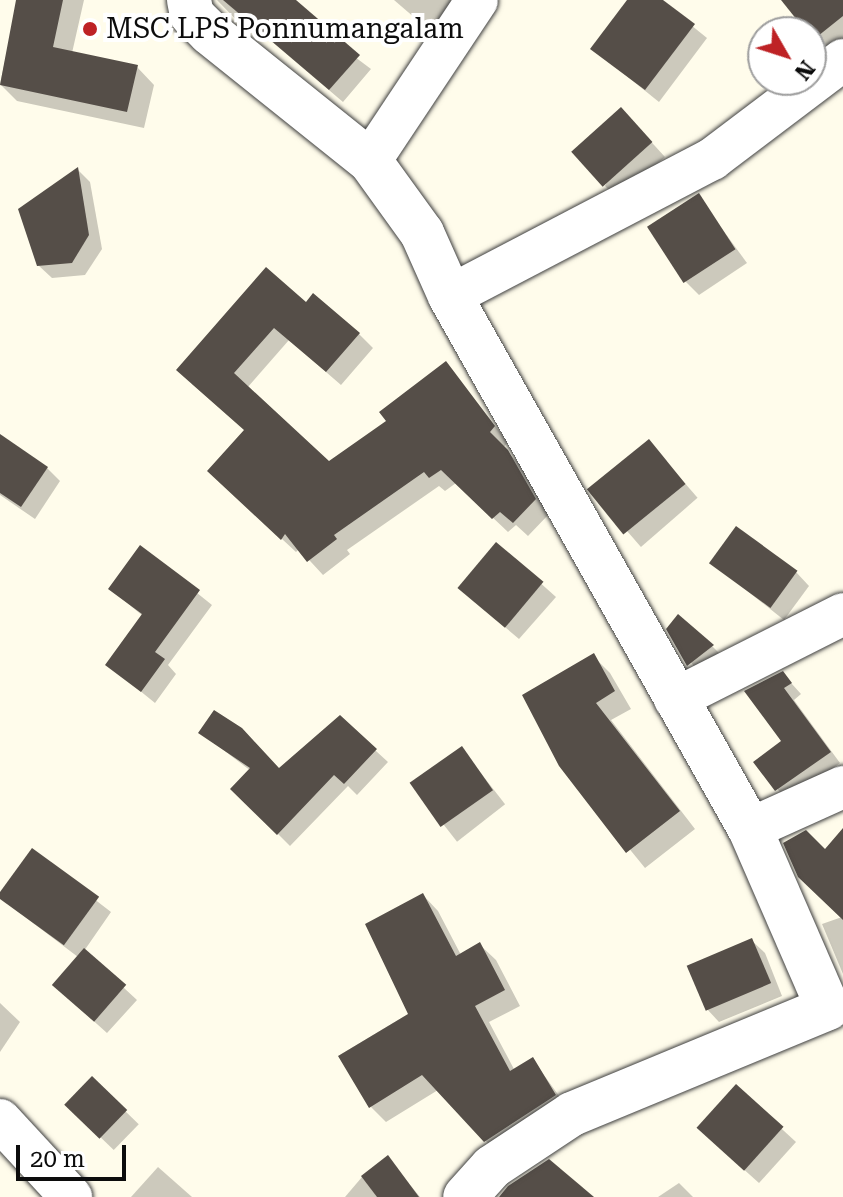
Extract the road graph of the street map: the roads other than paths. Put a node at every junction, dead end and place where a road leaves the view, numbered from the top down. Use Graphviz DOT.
graph roads {
  1 [pos="189,0"];
  2 [pos="477,0"];
  3 [pos="843,60"];
  4 [pos="370,161"];
  5 [pos="450,296"];
  6 [pos="843,614"];
  7 [pos="675,699"];
  8 [pos="843,787"];
  9 [pos="750,829"];
  10 [pos="836,1006"];
  11 [pos="0,1120"];
  12 [pos="71,1197"];
  13 [pos="465,1197"];
  1 -- 4 [label="street"];
  2 -- 4 [label="street"];
  3 -- 5 [label="street"];
  4 -- 5 [label="street"];
  5 -- 7 [label="street"];
  6 -- 7 [label="street"];
  7 -- 9 [label="street"];
  8 -- 9 [label="street"];
  9 -- 10 [label="street"];
  10 -- 13 [label="street"];
  11 -- 12 [label="street"];
}
